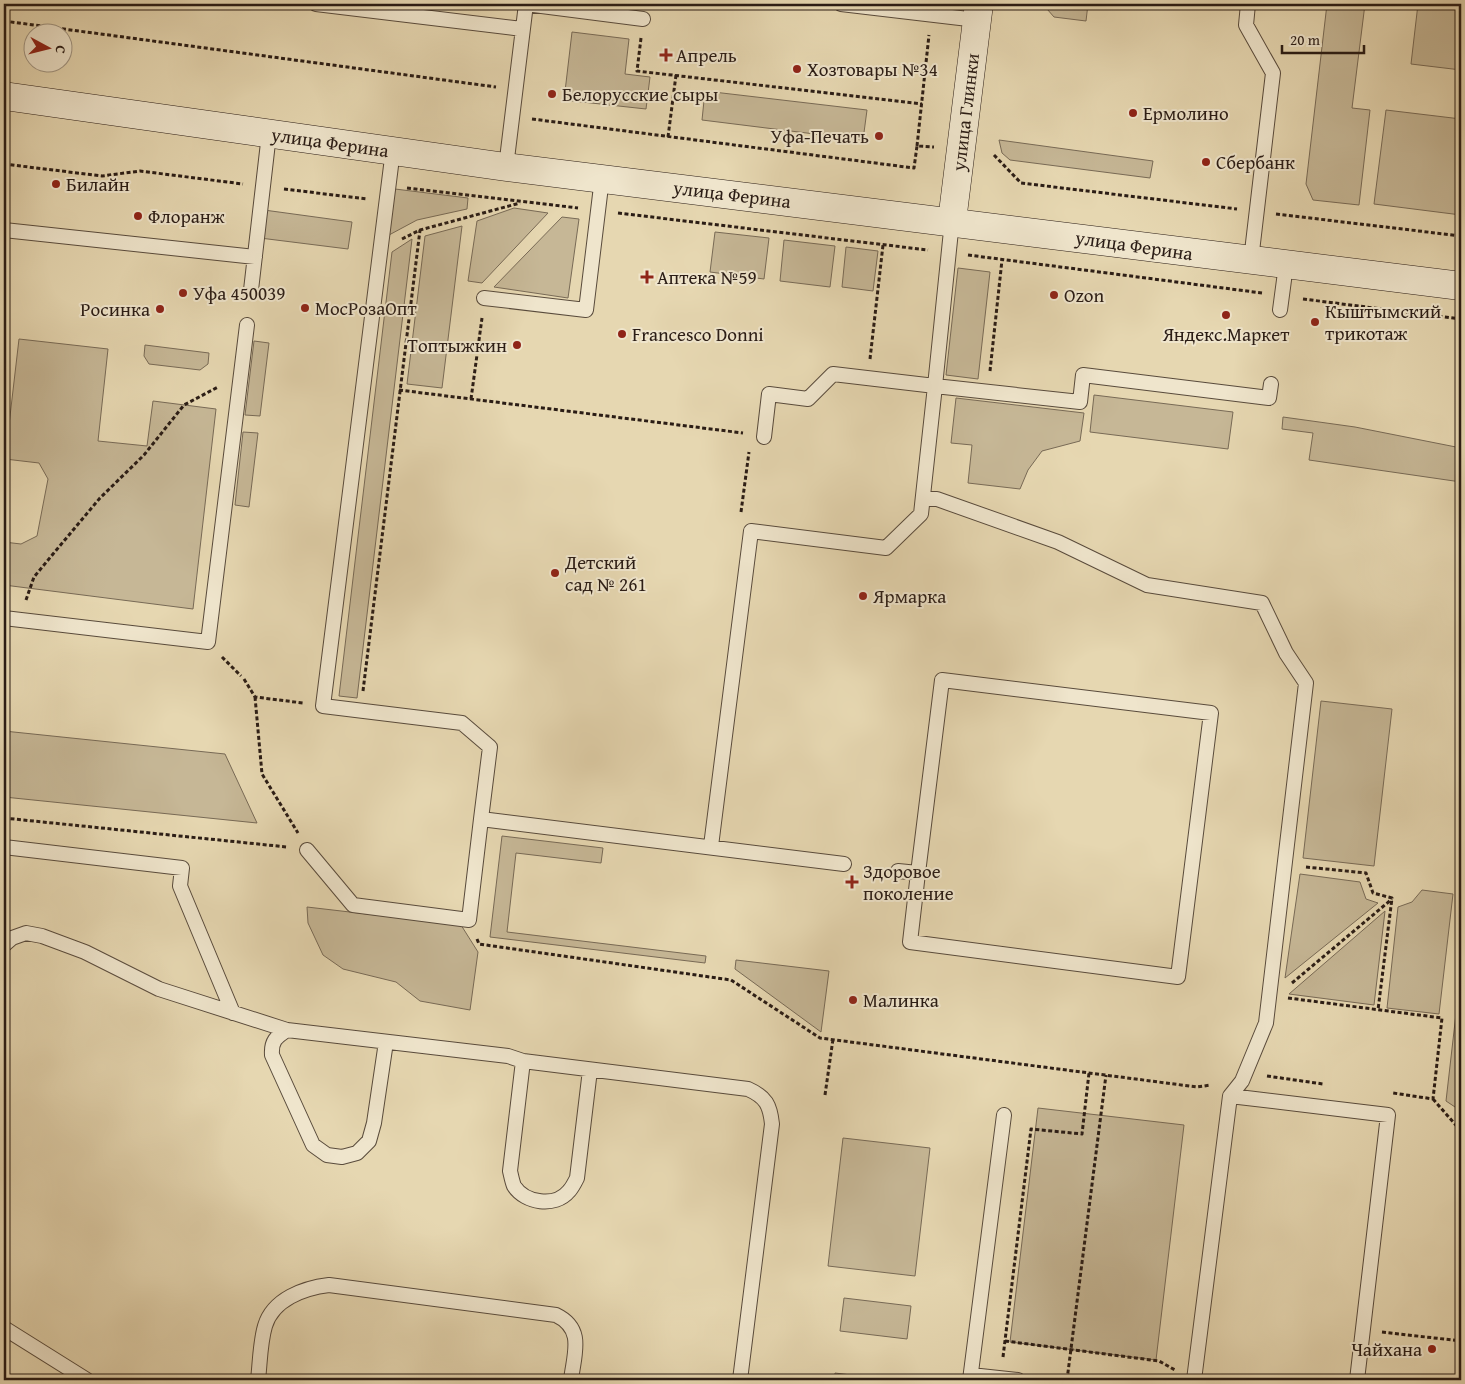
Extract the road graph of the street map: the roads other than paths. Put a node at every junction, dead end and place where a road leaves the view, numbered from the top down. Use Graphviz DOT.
graph roads {
  1 [pos="316,4"];
  2 [pos="526,4"];
  3 [pos="841,4"];
  4 [pos="1248,4"];
  5 [pos="923,11"];
  6 [pos="978,12"];
  7 [pos="643,19"];
  8 [pos="522,29"];
  9 [pos="4,96"];
  10 [pos="269,134"];
  11 [pos="393,150"];
  12 [pos="506,166"];
  13 [pos="602,178"];
  14 [pos="952,221"];
  15 [pos="4,230"];
  16 [pos="255,257"];
  17 [pos="1251,260"];
  18 [pos="1286,265"];
  19 [pos="1461,286"];
  20 [pos="250,290"];
  21 [pos="484,298"];
  22 [pos="1280,310"];
  23 [pos="247,325"];
  24 [pos="1271,384"];
  25 [pos="935,386"];
  26 [pos="758,436"];
  27 [pos="923,499"];
  28 [pos="4,618"];
  29 [pos="481,819"];
  30 [pos="712,846"];
  31 [pos="4,847"];
  32 [pos="307,850"];
  33 [pos="844,864"];
  34 [pos="898,871"];
  35 [pos="918,873"];
  36 [pos="5,941"];
  37 [pos="233,1013"];
  38 [pos="287,1030"];
  39 [pos="386,1042"];
  40 [pos="523,1061"];
  41 [pos="590,1070"];
  42 [pos="1230,1096"];
  43 [pos="1004,1115"];
  44 [pos="4,1328"];
  45 [pos="971,1377"];
  46 [pos="87,1380"];
  47 [pos="258,1380"];
  48 [pos="571,1380"];
  49 [pos="740,1380"];
  50 [pos="1018,1380"];
  51 [pos="1194,1380"];
  52 [pos="1357,1380"];
  1 -- 8 [label="lane"];
  2 -- 7 [label="lane"];
  2 -- 8 [label="lane"];
  3 -- 5 [label="lane"];
  4 -- 17 [label="lane"];
  5 -- 6 [label="lane"];
  6 -- 14 [label="main road, улица Глинки"];
  8 -- 12 [label="lane"];
  9 -- 10 [label="main road, улица Ферина"];
  10 -- 11 [label="main road, улица Ферина"];
  10 -- 16 [label="lane"];
  11 -- 12 [label="main road, улица Ферина"];
  11 -- 29 [label="lane"];
  12 -- 13 [label="main road, улица Ферина"];
  13 -- 14 [label="main road, улица Ферина"];
  13 -- 21 [label="lane"];
  14 -- 17 [label="main road, улица Ферина"];
  14 -- 25 [label="lane"];
  15 -- 16 [label="lane"];
  16 -- 20 [label="lane"];
  17 -- 18 [label="main road, улица Ферина"];
  18 -- 19 [label="main road, улица Ферина"];
  18 -- 22 [label="lane"];
  23 -- 28 [label="lane"];
  24 -- 25 [label="lane"];
  25 -- 26 [label="lane"];
  25 -- 27 [label="lane"];
  27 -- 30 [label="lane"];
  27 -- 42 [label="lane"];
  29 -- 30 [label="lane"];
  29 -- 32 [label="lane"];
  30 -- 33 [label="lane"];
  31 -- 37 [label="lane"];
  34 -- 35 [label="lane"];
  35 -- 35 [label="lane"];
  36 -- 37 [label="lane"];
  37 -- 38 [label="lane"];
  38 -- 39 [label="lane"];
  38 -- 39 [label="lane"];
  39 -- 40 [label="lane"];
  40 -- 41 [label="lane"];
  40 -- 41 [label="lane"];
  41 -- 49 [label="lane"];
  42 -- 51 [label="lane"];
  42 -- 52 [label="lane"];
  43 -- 45 [label="lane"];
  44 -- 46 [label="lane"];
  45 -- 50 [label="lane"];
  47 -- 48 [label="lane"];
}
